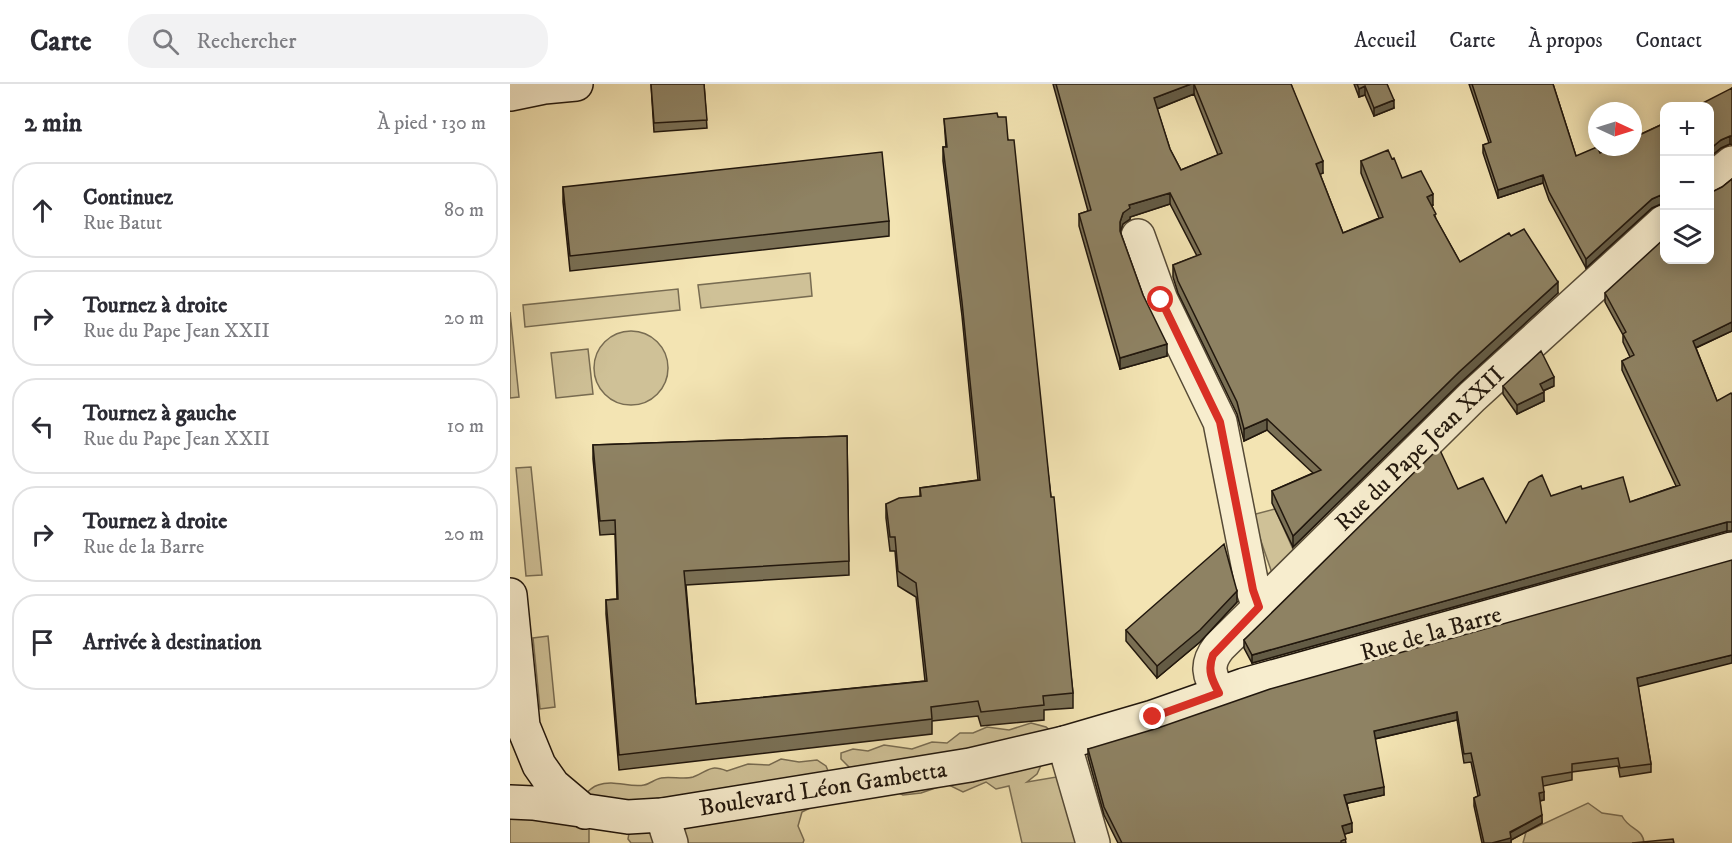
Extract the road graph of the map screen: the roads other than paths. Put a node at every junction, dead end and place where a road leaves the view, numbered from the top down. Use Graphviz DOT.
graph roads {
  1 [pos="576,84"];
  2 [pos="510,94"];
  3 [pos="1732,163"];
  4 [pos="1714,178"];
  5 [pos="1660,227"];
  6 [pos="1138,236"];
  7 [pos="1732,549"];
  8 [pos="510,595"];
  9 [pos="1259,607"];
  10 [pos="1219,693"];
  11 [pos="1131,723"];
  12 [pos="517,740"];
  13 [pos="1064,743"];
  14 [pos="510,802"];
  15 [pos="585,812"];
  16 [pos="666,829"];
  17 [pos="1093,843"];
  1 -- 2 [label="main road"];
  3 -- 4 [label="main road"];
  5 -- 9 [label="main road, Rue du Pape Jean XXII"];
  6 -- 9 [label="main road"];
  7 -- 10 [label="main road, Rue de la Barre"];
  8 -- 12 [label="main road"];
  9 -- 10 [label="main road, Rue du Pape Jean XXII"];
  10 -- 11 [label="main road, Rue de la Barre"];
  11 -- 13 [label="main road, Boulevard Léon Gambetta"];
  12 -- 15 [label="main road"];
  13 -- 16 [label="main road, Boulevard Léon Gambetta"];
  13 -- 17 [label="main road"];
  14 -- 15 [label="main road, Boulevard Léon Gambetta"];
  15 -- 16 [label="main road, Boulevard Léon Gambetta"];
}
